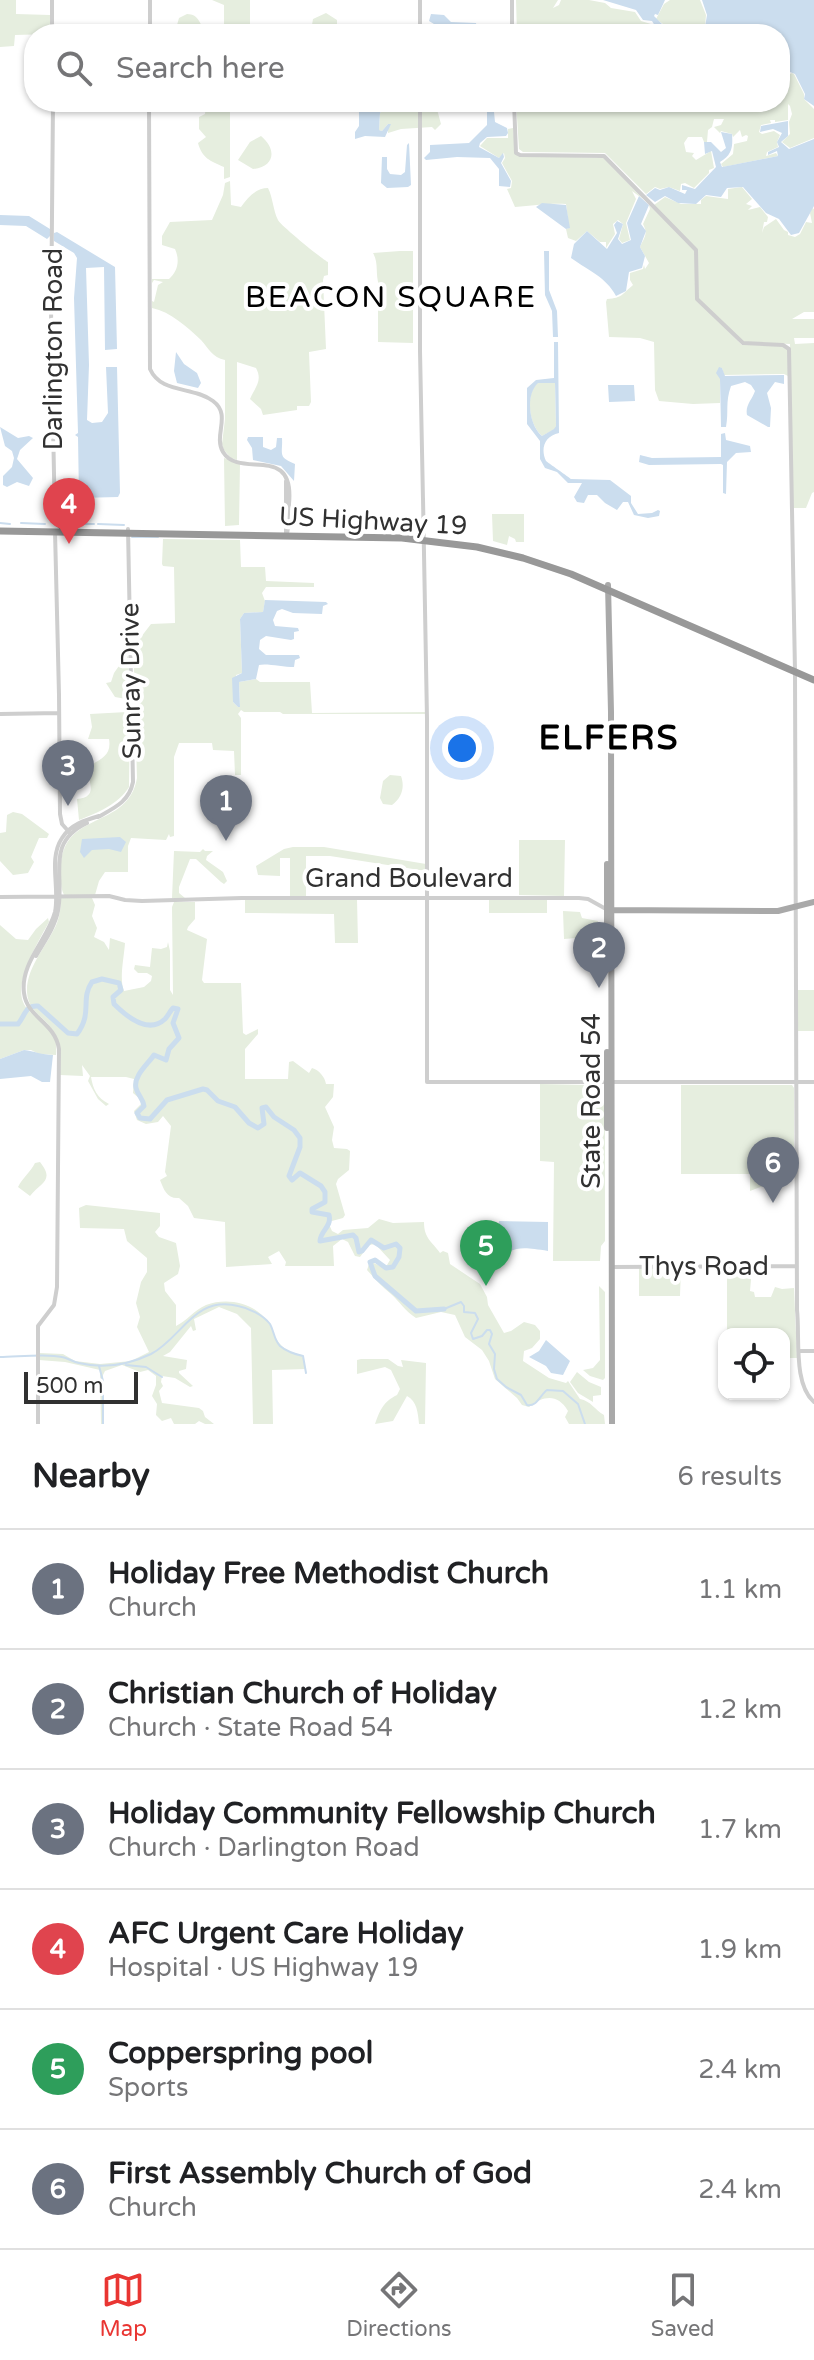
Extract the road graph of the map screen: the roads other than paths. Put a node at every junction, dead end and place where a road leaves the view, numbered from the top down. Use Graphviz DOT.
graph roads {
  1 [pos="52,0"];
  2 [pos="150,0"];
  3 [pos="420,0"];
  4 [pos="512,0"];
  5 [pos="52,24"];
  6 [pos="150,24"];
  7 [pos="420,24"];
  8 [pos="512,24"];
  9 [pos="53,112"];
  10 [pos="149,112"];
  11 [pos="420,112"];
  12 [pos="514,112"];
  13 [pos="274,468"];
  14 [pos="285,506"];
  15 [pos="289,514"];
  16 [pos="0,529"];
  17 [pos="57,530"];
  18 [pos="222,530"];
  19 [pos="128,531"];
  20 [pos="287,533"];
  21 [pos="190,534"];
  22 [pos="344,535"];
  23 [pos="371,535"];
  24 [pos="423,537"];
  25 [pos="511,552"];
  26 [pos="607,591"];
  27 [pos="666,615"];
  28 [pos="695,623"];
  29 [pos="719,638"];
  30 [pos="748,646"];
  31 [pos="608,647"];
  32 [pos="795,669"];
  33 [pos="814,677"];
  34 [pos="609,692"];
  35 [pos="59,713"];
  36 [pos="609,713"];
  37 [pos="0,714"];
  38 [pos="607,820"];
  39 [pos="68,832"];
  40 [pos="611,843"];
  41 [pos="609,879"];
  42 [pos="0,897"];
  43 [pos="57,897"];
  44 [pos="427,897"];
  45 [pos="814,902"];
  46 [pos="796,907"];
  47 [pos="609,910"];
  48 [pos="610,963"];
  49 [pos="609,1082"];
  50 [pos="796,1082"];
  51 [pos="814,1082"];
  52 [pos="610,1266"];
  53 [pos="797,1266"];
  54 [pos="610,1312"];
  55 [pos="799,1351"];
  56 [pos="814,1351"];
  57 [pos="608,1395"];
  58 [pos="814,1404"];
  59 [pos="612,1409"];
  60 [pos="37,1424"];
  61 [pos="610,1424"];
  1 -- 5 [label="street"];
  2 -- 6 [label="street"];
  3 -- 7 [label="street"];
  4 -- 8 [label="street"];
  9 -- 17 [label="street, Darlington Road"];
  10 -- 13 [label="street"];
  11 -- 24 [label="street"];
  12 -- 32 [label="street"];
  13 -- 14 [label="street"];
  13 -- 15 [label="street"];
  14 -- 15 [label="street"];
  14 -- 20 [label="street"];
  15 -- 20 [label="street"];
  16 -- 17 [label="highway, US Highway 19"];
  16 -- 17 [label="highway, US Highway 19"];
  17 -- 19 [label="highway, US Highway 19"];
  17 -- 35 [label="street, Darlington Road"];
  18 -- 19 [label="highway, US Highway 19"];
  18 -- 20 [label="highway, US Highway 19"];
  18 -- 21 [label="highway"];
  19 -- 21 [label="highway, US Highway 19"];
  19 -- 39 [label="street, Sunray Drive"];
  20 -- 21 [label="highway, US Highway 19"];
  20 -- 22 [label="highway, US Highway 19"];
  20 -- 22 [label="highway, US Highway 19"];
  22 -- 23 [label="highway"];
  23 -- 24 [label="highway, US Highway 19"];
  23 -- 24 [label="highway, US Highway 19"];
  24 -- 25 [label="highway, US Highway 19"];
  24 -- 25 [label="highway, US Highway 19"];
  24 -- 44 [label="street"];
  25 -- 26 [label="highway, US Highway 19"];
  25 -- 26 [label="highway, US Highway 19"];
  26 -- 27 [label="highway, US Highway 19"];
  26 -- 28 [label="highway, US Highway 19"];
  26 -- 31 [label="main road"];
  26 -- 31 [label="main road"];
  27 -- 28 [label="highway"];
  27 -- 29 [label="highway, US Highway 19"];
  28 -- 30 [label="highway, US Highway 19"];
  29 -- 30 [label="highway"];
  29 -- 32 [label="highway, US Highway 19"];
  30 -- 32 [label="highway, US Highway 19"];
  31 -- 34 [label="main road"];
  31 -- 34 [label="main road"];
  32 -- 33 [label="highway, US Highway 19"];
  32 -- 46 [label="street"];
  34 -- 36 [label="main road"];
  35 -- 37 [label="street"];
  35 -- 39 [label="street, Darlington Road"];
  36 -- 38 [label="main road"];
  36 -- 40 [label="main road, State Road 54"];
  38 -- 40 [label="main road"];
  38 -- 41 [label="main road"];
  39 -- 43 [label="street"];
  40 -- 41 [label="main road, State Road 54"];
  41 -- 47 [label="main road, State Road 54"];
  42 -- 43 [label="street, Grand Boulevard"];
  43 -- 44 [label="street, Grand Boulevard"];
  43 -- 60 [label="street"];
  44 -- 47 [label="street, Grand Boulevard"];
  44 -- 49 [label="street"];
  45 -- 46 [label="main road, Grand Boulevard"];
  46 -- 47 [label="main road, Grand Boulevard"];
  46 -- 50 [label="street"];
  47 -- 48 [label="main road, State Road 54"];
  48 -- 49 [label="main road, State Road 54"];
  48 -- 49 [label="main road, State Road 54"];
  49 -- 50 [label="street"];
  49 -- 52 [label="main road, State Road 54"];
  49 -- 52 [label="main road, State Road 54"];
  50 -- 51 [label="street"];
  50 -- 53 [label="street"];
  52 -- 53 [label="street, Thys Road"];
  52 -- 54 [label="main road, State Road 54"];
  53 -- 55 [label="street"];
  54 -- 57 [label="main road"];
  54 -- 59 [label="main road"];
  55 -- 56 [label="street"];
  55 -- 58 [label="street"];
  57 -- 59 [label="main road"];
  57 -- 61 [label="main road"];
  59 -- 61 [label="main road"];
}
